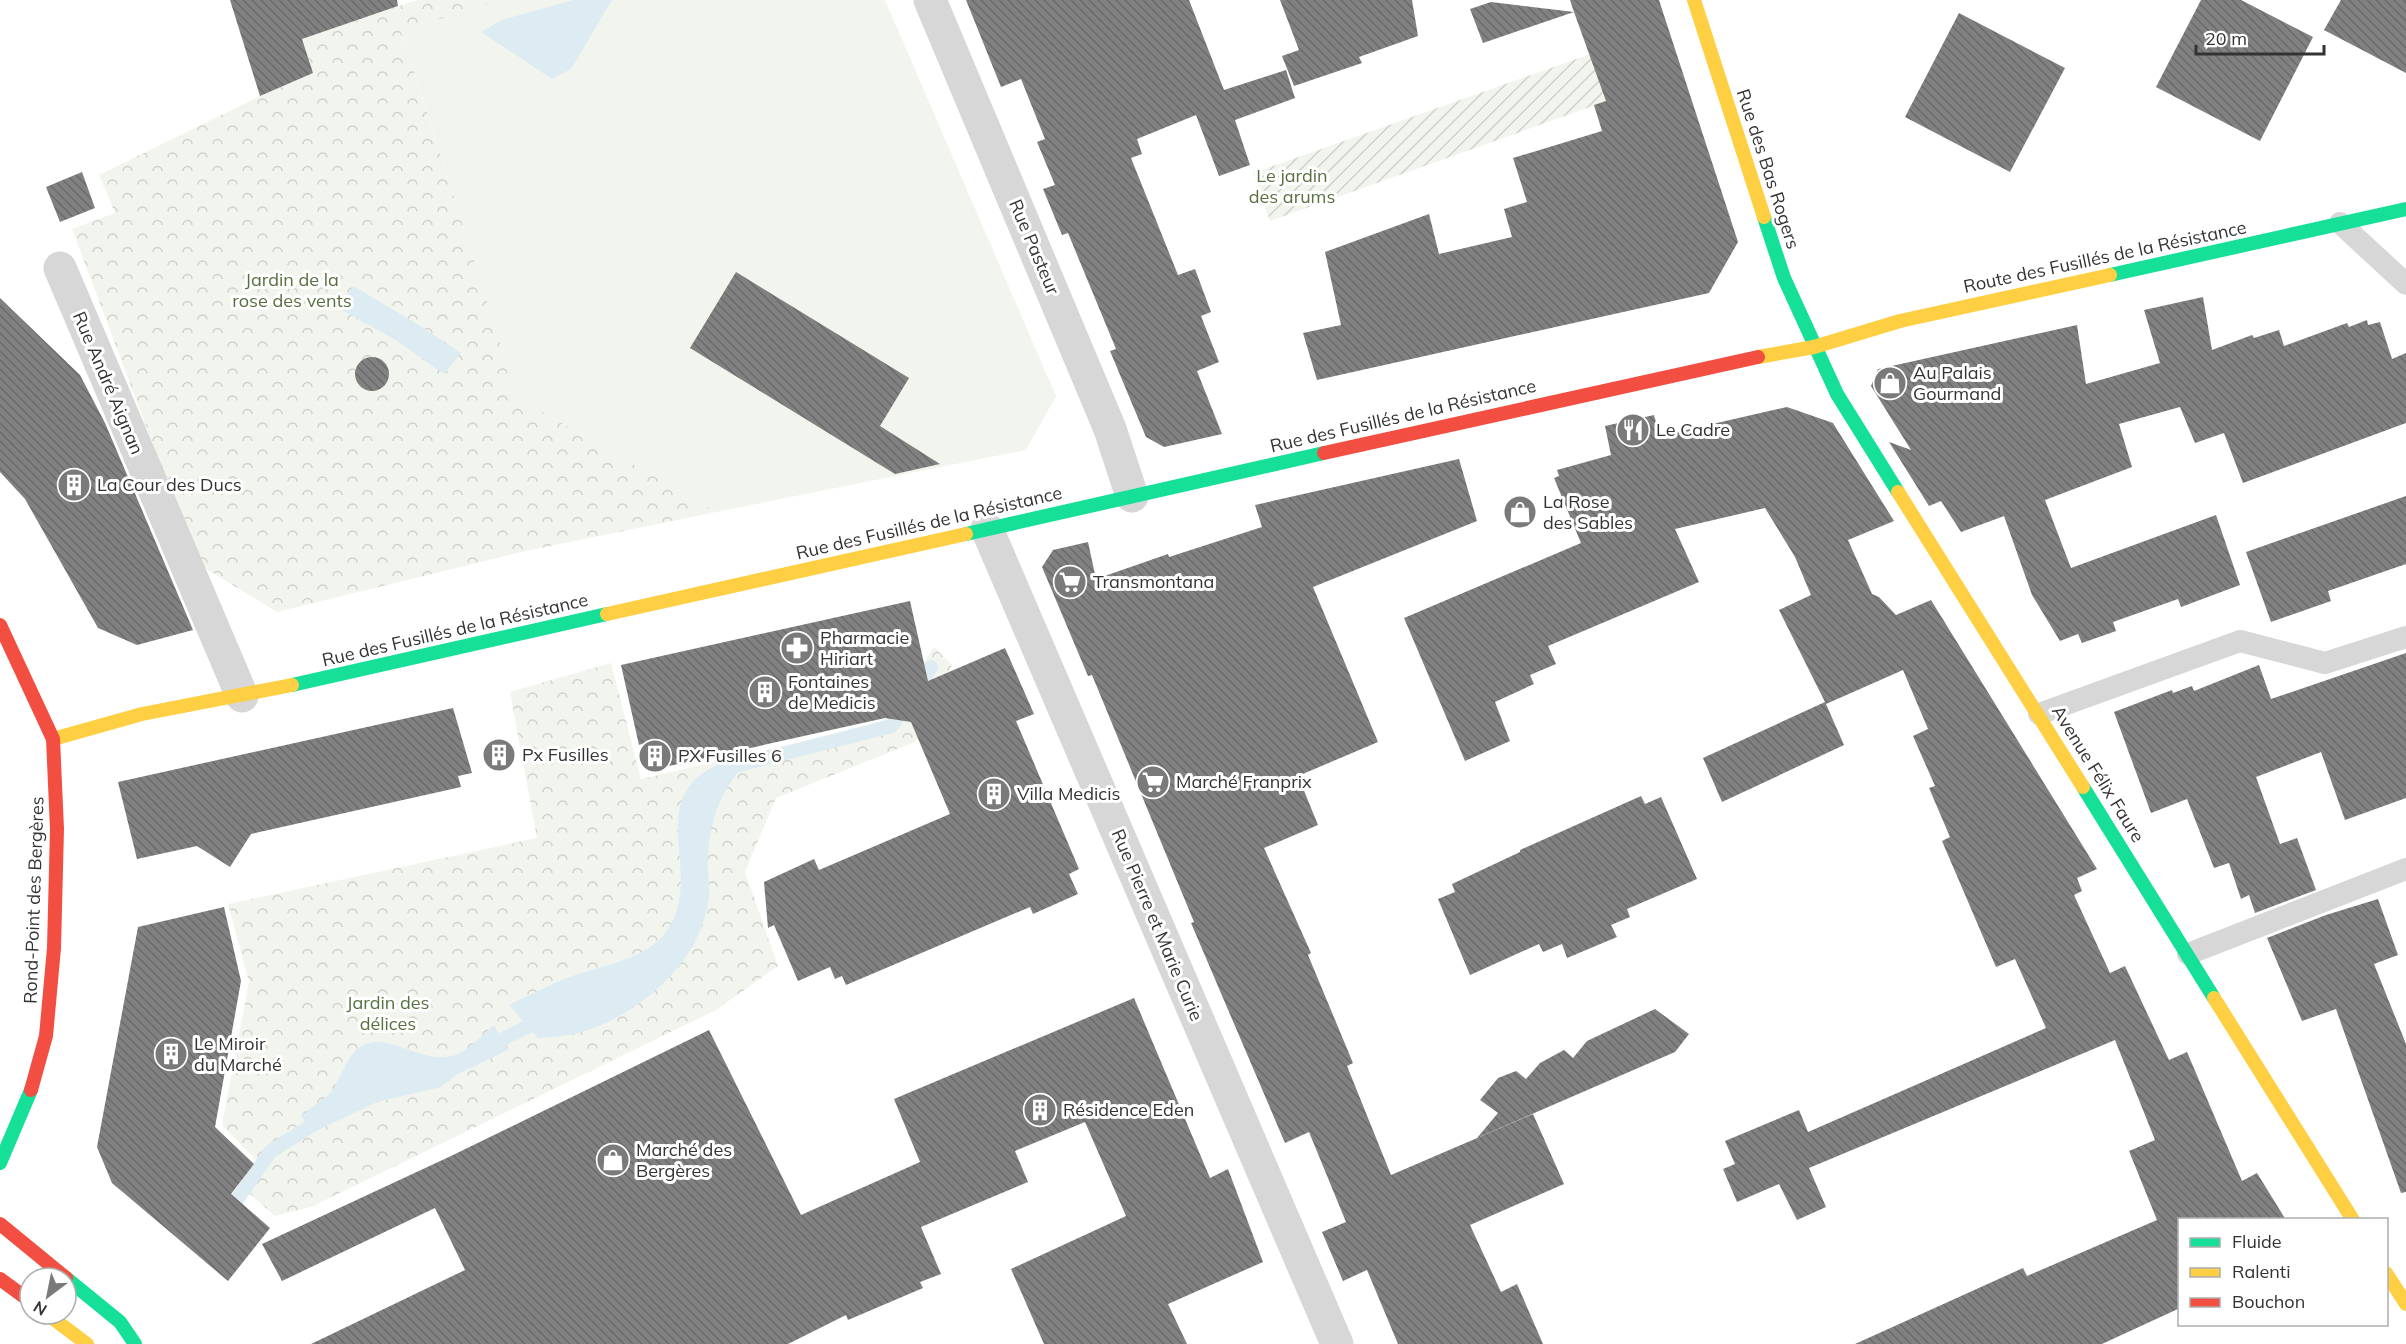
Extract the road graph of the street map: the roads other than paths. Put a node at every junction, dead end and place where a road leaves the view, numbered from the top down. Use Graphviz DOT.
graph roads {
  1 [pos="930,0"];
  2 [pos="1694,0"];
  3 [pos="2406,209"];
  4 [pos="2340,223"];
  5 [pos="60,268"];
  6 [pos="2406,284"];
  7 [pos="1814,347"];
  8 [pos="1132,496"];
  9 [pos="987,529"];
  10 [pos="0,625"];
  11 [pos="2406,637"];
  12 [pos="242,696"];
  13 [pos="2039,714"];
  14 [pos="53,739"];
  15 [pos="2406,869"];
  16 [pos="2188,954"];
  17 [pos="0,1163"];
  18 [pos="2352,1218"];
  19 [pos="0,1224"];
  20 [pos="51,1266"];
  21 [pos="2388,1276"];
  22 [pos="0,1279"];
  23 [pos="78,1288"];
  24 [pos="18,1292"];
  25 [pos="2406,1304"];
  26 [pos="63,1326"];
  27 [pos="87,1344"];
  28 [pos="135,1344"];
  29 [pos="1337,1344"];
  1 -- 8 [label="street, Rue Pasteur"];
  2 -- 7 [label="main road, Rue des Bas Rogers"];
  3 -- 4 [label="main road, Route des Fusillés de la Résistance"];
  4 -- 6 [label="lane"];
  4 -- 7 [label="main road, Route des Fusillés de la Résistance"];
  5 -- 12 [label="street, Rue André Aignan"];
  7 -- 8 [label="main road, Rue des Fusillés de la Résistance"];
  7 -- 13 [label="main road, Avenue Félix Faure"];
  8 -- 9 [label="main road, Rue des Fusillés de la Résistance"];
  9 -- 12 [label="main road, Rue des Fusillés de la Résistance"];
  9 -- 29 [label="street, Rue Pierre et Marie Curie"];
  10 -- 14 [label="main road, Rond-Point des Bergères"];
  11 -- 13 [label="lane"];
  12 -- 14 [label="main road, Rue des Fusillés de la Résistance"];
  13 -- 16 [label="main road, Avenue Félix Faure"];
  14 -- 17 [label="main road, Rond-Point des Bergères"];
  15 -- 16 [label="lane"];
  16 -- 18 [label="main road, Avenue Félix Faure"];
  19 -- 20 [label="main road"];
  21 -- 25 [label="main road"];
  22 -- 24 [label="main road"];
  23 -- 28 [label="main road"];
  26 -- 27 [label="main road"];
}
